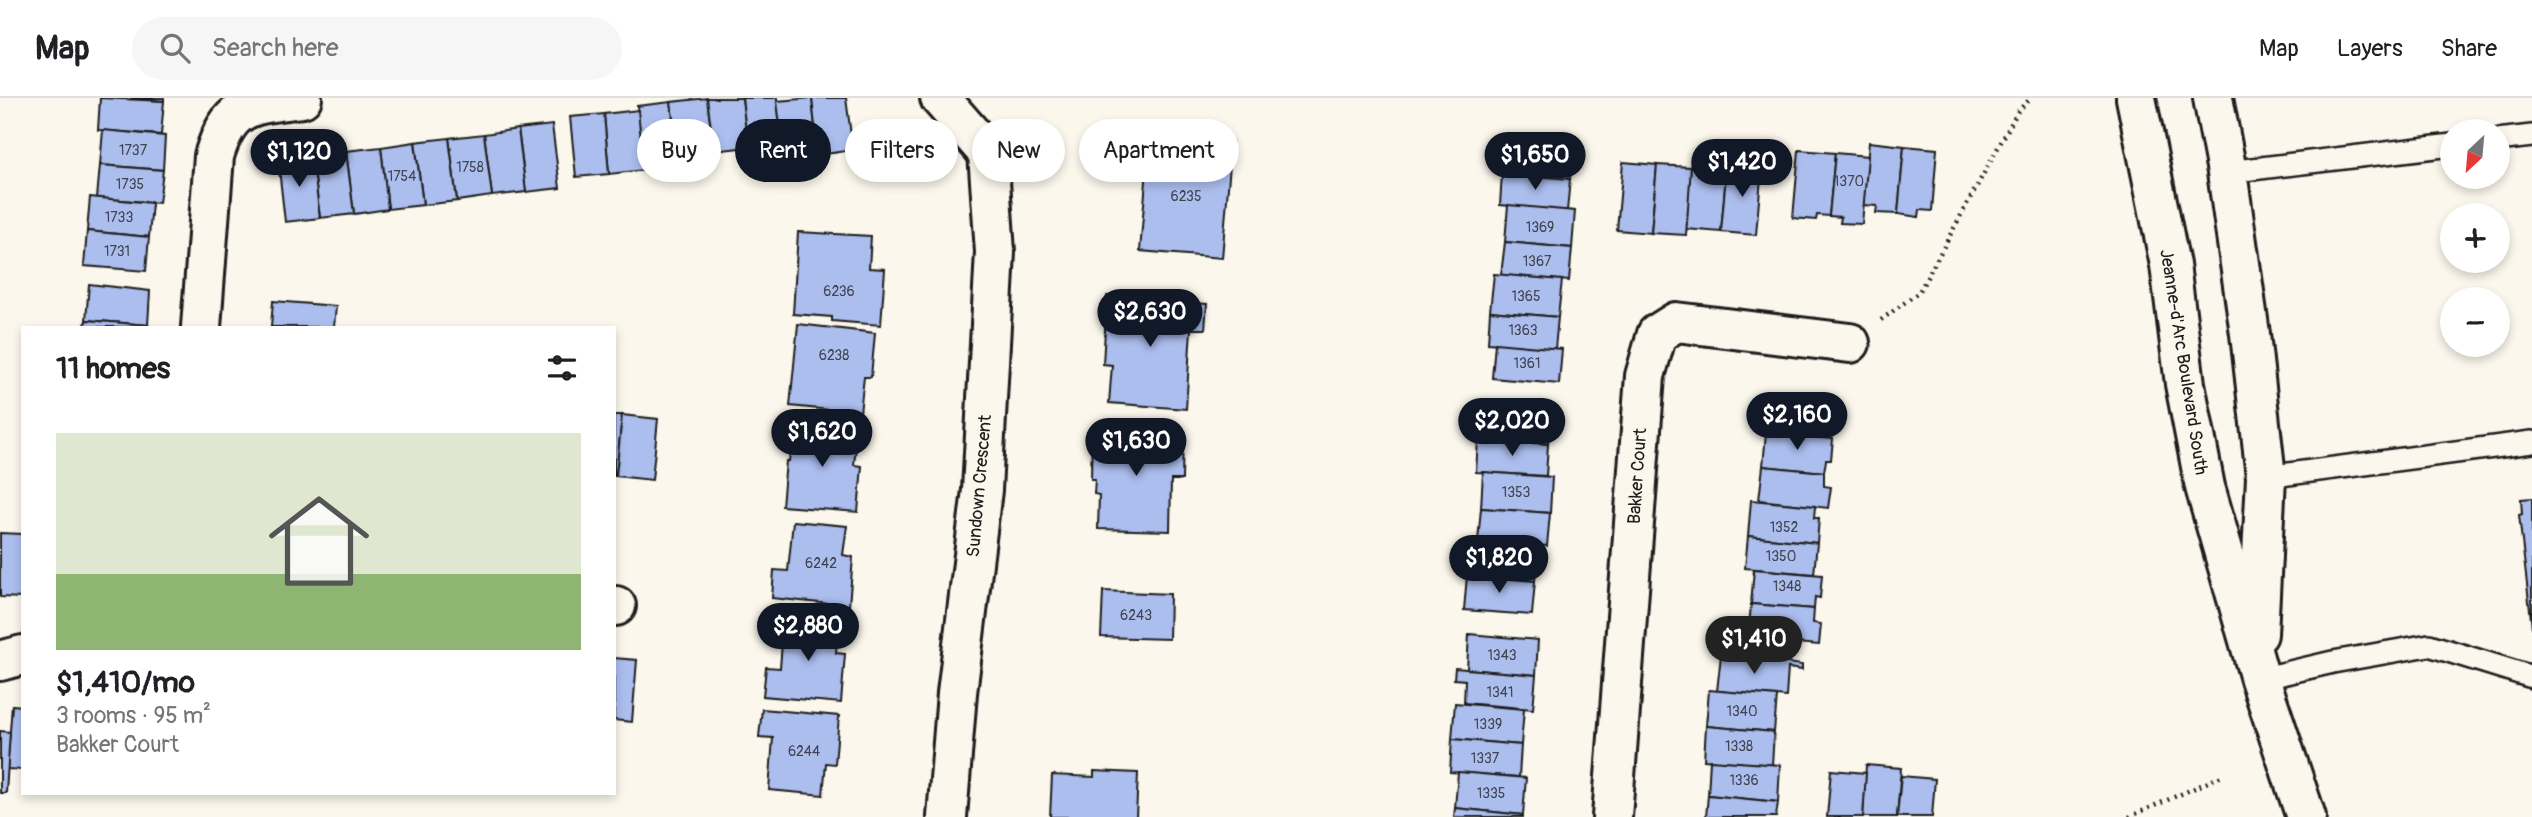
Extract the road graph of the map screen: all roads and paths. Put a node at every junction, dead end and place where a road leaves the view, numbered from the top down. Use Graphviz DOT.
graph roads {
  1 [pos="302,98"];
  2 [pos="940,98"];
  3 [pos="2031,98"];
  4 [pos="2136,98"];
  5 [pos="2213,98"];
  6 [pos="2532,136"];
  7 [pos="2510,139"];
  8 [pos="2440,146"];
  9 [pos="2227,172"];
  10 [pos="201,326"];
  11 [pos="1850,343"];
  12 [pos="2532,442"];
  13 [pos="2266,477"];
  14 [pos="21,655"];
  15 [pos="0,661"];
  16 [pos="2258,671"];
  17 [pos="2532,677"];
  18 [pos="2224,775"];
  19 [pos="947,817"];
  20 [pos="1612,817"];
  21 [pos="2129,817"];
  22 [pos="2306,817"];
  1 -- 10 [label="street"];
  2 -- 19 [label="street, Sundown Crescent"];
  3 -- 11 [label="path"];
  4 -- 16 [label="street, Jeanne-d'Arc Boulevard South"];
  5 -- 9 [label="street, Jeanne-d'Arc Boulevard South"];
  6 -- 7 [label="lane"];
  8 -- 9 [label="lane"];
  9 -- 13 [label="street, Jeanne-d'Arc Boulevard South"];
  11 -- 20 [label="street, Bakker Court"];
  12 -- 13 [label="lane"];
  13 -- 16 [label="street, Jeanne-d'Arc Boulevard South"];
  14 -- 15 [label="street"];
  16 -- 17 [label="lane"];
  16 -- 22 [label="street, Jeanne-d'Arc Boulevard South"];
  18 -- 21 [label="path"];
}
